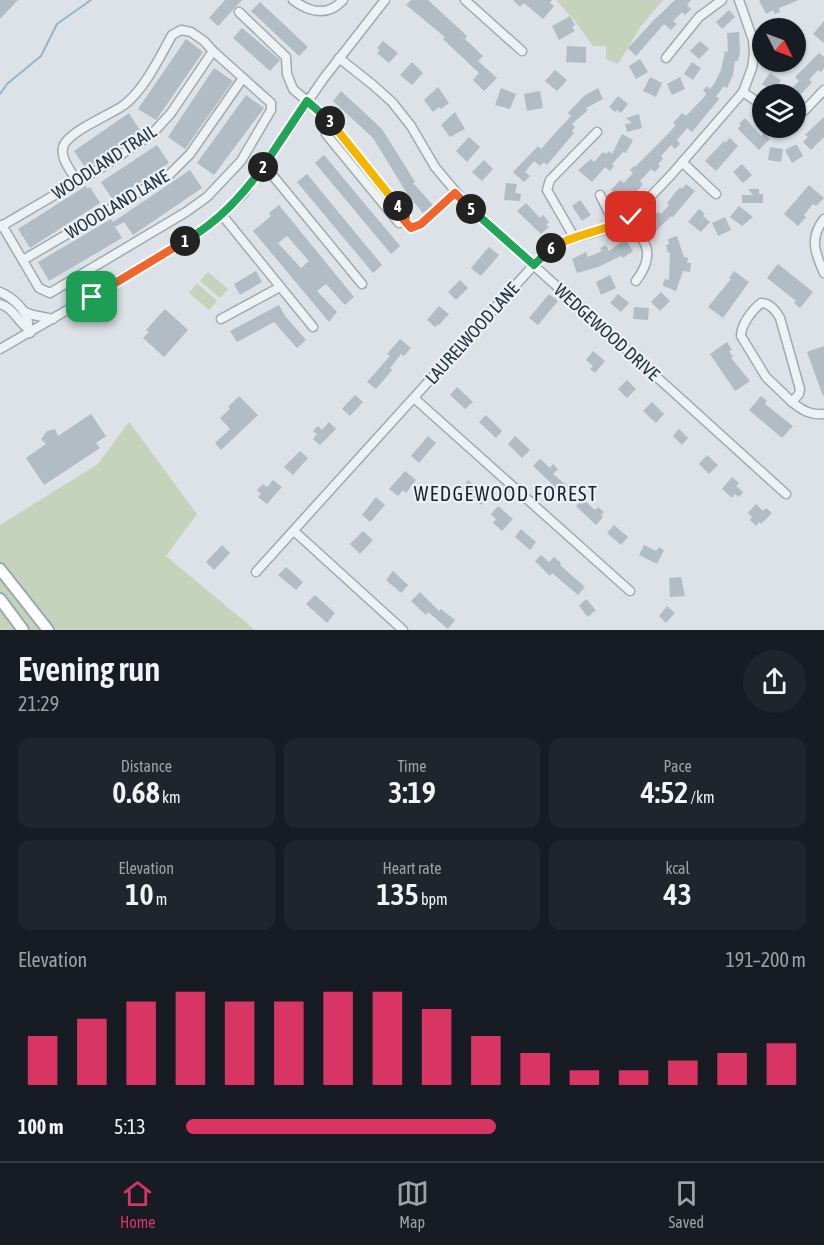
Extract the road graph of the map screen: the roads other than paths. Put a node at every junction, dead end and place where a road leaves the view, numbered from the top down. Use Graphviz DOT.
graph roads {
  1 [pos="293,0"];
  2 [pos="343,0"];
  3 [pos="385,0"];
  4 [pos="465,0"];
  5 [pos="723,0"];
  6 [pos="739,0"];
  7 [pos="239,12"];
  8 [pos="213,51"];
  9 [pos="522,51"];
  10 [pos="339,58"];
  11 [pos="666,58"];
  12 [pos="243,78"];
  13 [pos="824,90"];
  14 [pos="743,92"];
  15 [pos="752,98"];
  16 [pos="307,101"];
  17 [pos="806,109"];
  18 [pos="597,132"];
  19 [pos="682,162"];
  20 [pos="264,165"];
  21 [pos="77,181"];
  22 [pos="455,193"];
  23 [pos="716,194"];
  24 [pos="600,195"];
  25 [pos="222,215"];
  26 [pos="627,219"];
  27 [pos="824,219"];
  28 [pos="615,225"];
  29 [pos="1,226"];
  30 [pos="574,237"];
  31 [pos="22,260"];
  32 [pos="534,265"];
  33 [pos="824,273"];
  34 [pos="636,281"];
  35 [pos="362,284"];
  36 [pos="280,287"];
  37 [pos="0,292"];
  38 [pos="0,304"];
  39 [pos="23,311"];
  40 [pos="54,319"];
  41 [pos="221,319"];
  42 [pos="313,327"];
  43 [pos="29,330"];
  44 [pos="0,349"];
  45 [pos="414,398"];
  46 [pos="792,402"];
  47 [pos="824,414"];
  48 [pos="786,495"];
  49 [pos="294,531"];
  50 [pos="0,569"];
  51 [pos="256,572"];
  52 [pos="630,591"];
  53 [pos="0,599"];
  54 [pos="24,630"];
  55 [pos="48,630"];
  56 [pos="403,630"];
  1 -- 2 [label="street"];
  3 -- 10 [label="street"];
  4 -- 9 [label="street"];
  5 -- 11 [label="street"];
  6 -- 14 [label="street, LAURELWOOD LANE"];
  7 -- 16 [label="street"];
  8 -- 12 [label="street"];
  8 -- 21 [label="street, WOODLAND TRAIL"];
  8 -- 21 [label="street"];
  10 -- 16 [label="street"];
  10 -- 22 [label="street, WEDGEWOOD DRIVE"];
  12 -- 31 [label="street, WOODLAND LANE"];
  12 -- 31 [label="street"];
  13 -- 17 [label="street"];
  14 -- 15 [label="street"];
  14 -- 19 [label="street, LAURELWOOD LANE"];
  16 -- 20 [label="street"];
  16 -- 22 [label="street"];
  18 -- 30 [label="street"];
  19 -- 23 [label="street"];
  19 -- 26 [label="street, LAURELWOOD LANE"];
  20 -- 25 [label="street"];
  20 -- 35 [label="street"];
  21 -- 29 [label="street, WOODLAND TRAIL"];
  22 -- 32 [label="street, WEDGEWOOD DRIVE"];
  24 -- 28 [label="street"];
  25 -- 36 [label="street"];
  25 -- 40 [label="street"];
  26 -- 28 [label="street, LAURELWOOD LANE"];
  26 -- 34 [label="street"];
  27 -- 33 [label="street"];
  28 -- 30 [label="street, LAURELWOOD LANE"];
  29 -- 31 [label="street"];
  30 -- 32 [label="street, LAURELWOOD LANE"];
  32 -- 45 [label="street, LAURELWOOD LANE"];
  32 -- 48 [label="street, WEDGEWOOD DRIVE"];
  36 -- 41 [label="street"];
  36 -- 42 [label="street"];
  37 -- 39 [label="street"];
  38 -- 43 [label="street"];
  39 -- 40 [label="street"];
  39 -- 43 [label="street"];
  40 -- 43 [label="street"];
  43 -- 44 [label="street"];
  45 -- 49 [label="street, LAURELWOOD LANE"];
  45 -- 52 [label="street"];
  46 -- 46 [label="street"];
  46 -- 47 [label="street"];
  49 -- 51 [label="street, LAURELWOOD LANE"];
  49 -- 56 [label="street"];
  50 -- 55 [label="main road"];
  53 -- 54 [label="main road"];
}
